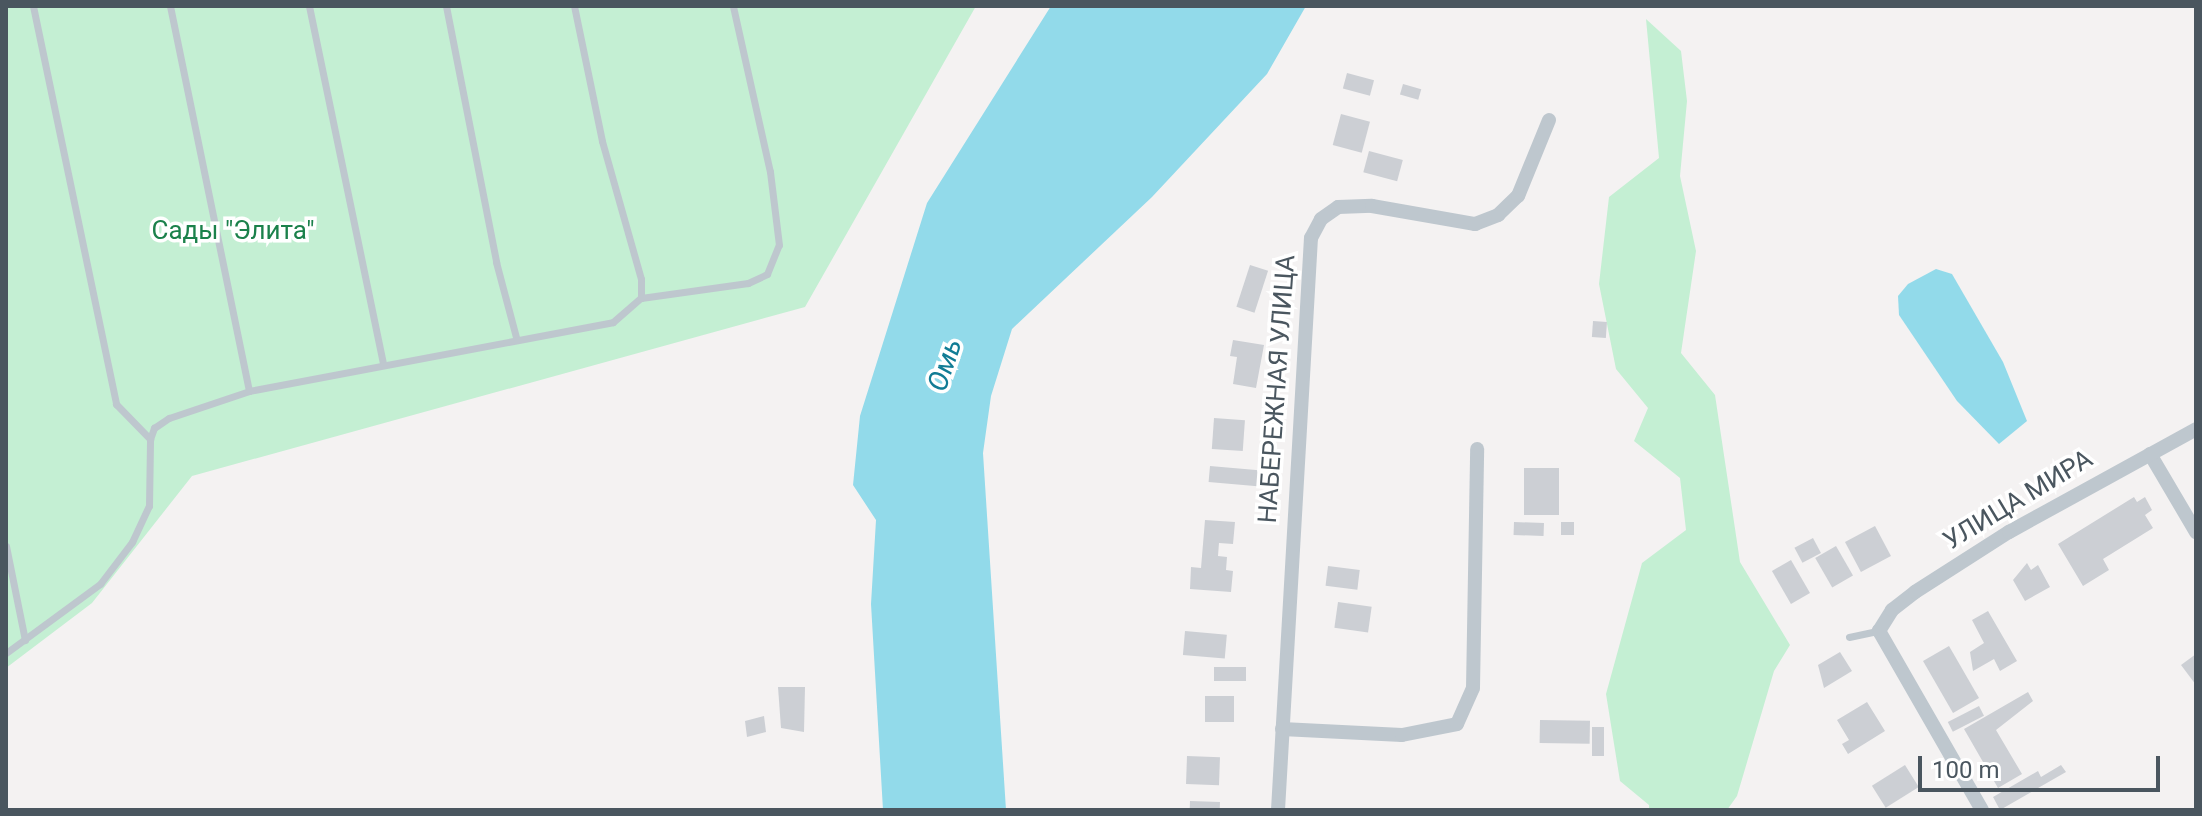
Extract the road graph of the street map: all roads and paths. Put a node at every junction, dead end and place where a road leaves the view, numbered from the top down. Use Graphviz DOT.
graph roads {
  1 [pos="33,6"];
  2 [pos="170,6"];
  3 [pos="309,6"];
  4 [pos="446,6"];
  5 [pos="574,6"];
  6 [pos="733,6"];
  7 [pos="1549,120"];
  8 [pos="641,298"];
  9 [pos="516,337"];
  10 [pos="383,363"];
  11 [pos="249,391"];
  12 [pos="2196,429"];
  13 [pos="150,439"];
  14 [pos="1477,449"];
  15 [pos="2150,454"];
  16 [pos="2196,532"];
  17 [pos="6,546"];
  18 [pos="1879,631"];
  19 [pos="1849,637"];
  20 [pos="25,640"];
  21 [pos="6,653"];
  22 [pos="1282,729"];
  23 [pos="1278,810"];
  24 [pos="1982,810"];
  1 -- 13 [label="lane"];
  2 -- 11 [label="lane"];
  3 -- 10 [label="lane"];
  4 -- 9 [label="lane"];
  5 -- 8 [label="lane"];
  6 -- 8 [label="lane"];
  7 -- 22 [label="street, НАБЕРЕЖНАЯ УЛИЦА"];
  8 -- 9 [label="lane"];
  9 -- 10 [label="lane"];
  10 -- 11 [label="lane"];
  11 -- 13 [label="lane"];
  12 -- 15 [label="street, УЛИЦА МИРА"];
  13 -- 20 [label="lane"];
  14 -- 22 [label="street"];
  15 -- 16 [label="street"];
  15 -- 18 [label="street, УЛИЦА МИРА"];
  17 -- 20 [label="lane"];
  18 -- 19 [label="lane"];
  18 -- 24 [label="street"];
  20 -- 21 [label="lane"];
  22 -- 23 [label="street, НАБЕРЕЖНАЯ УЛИЦА"];
}
